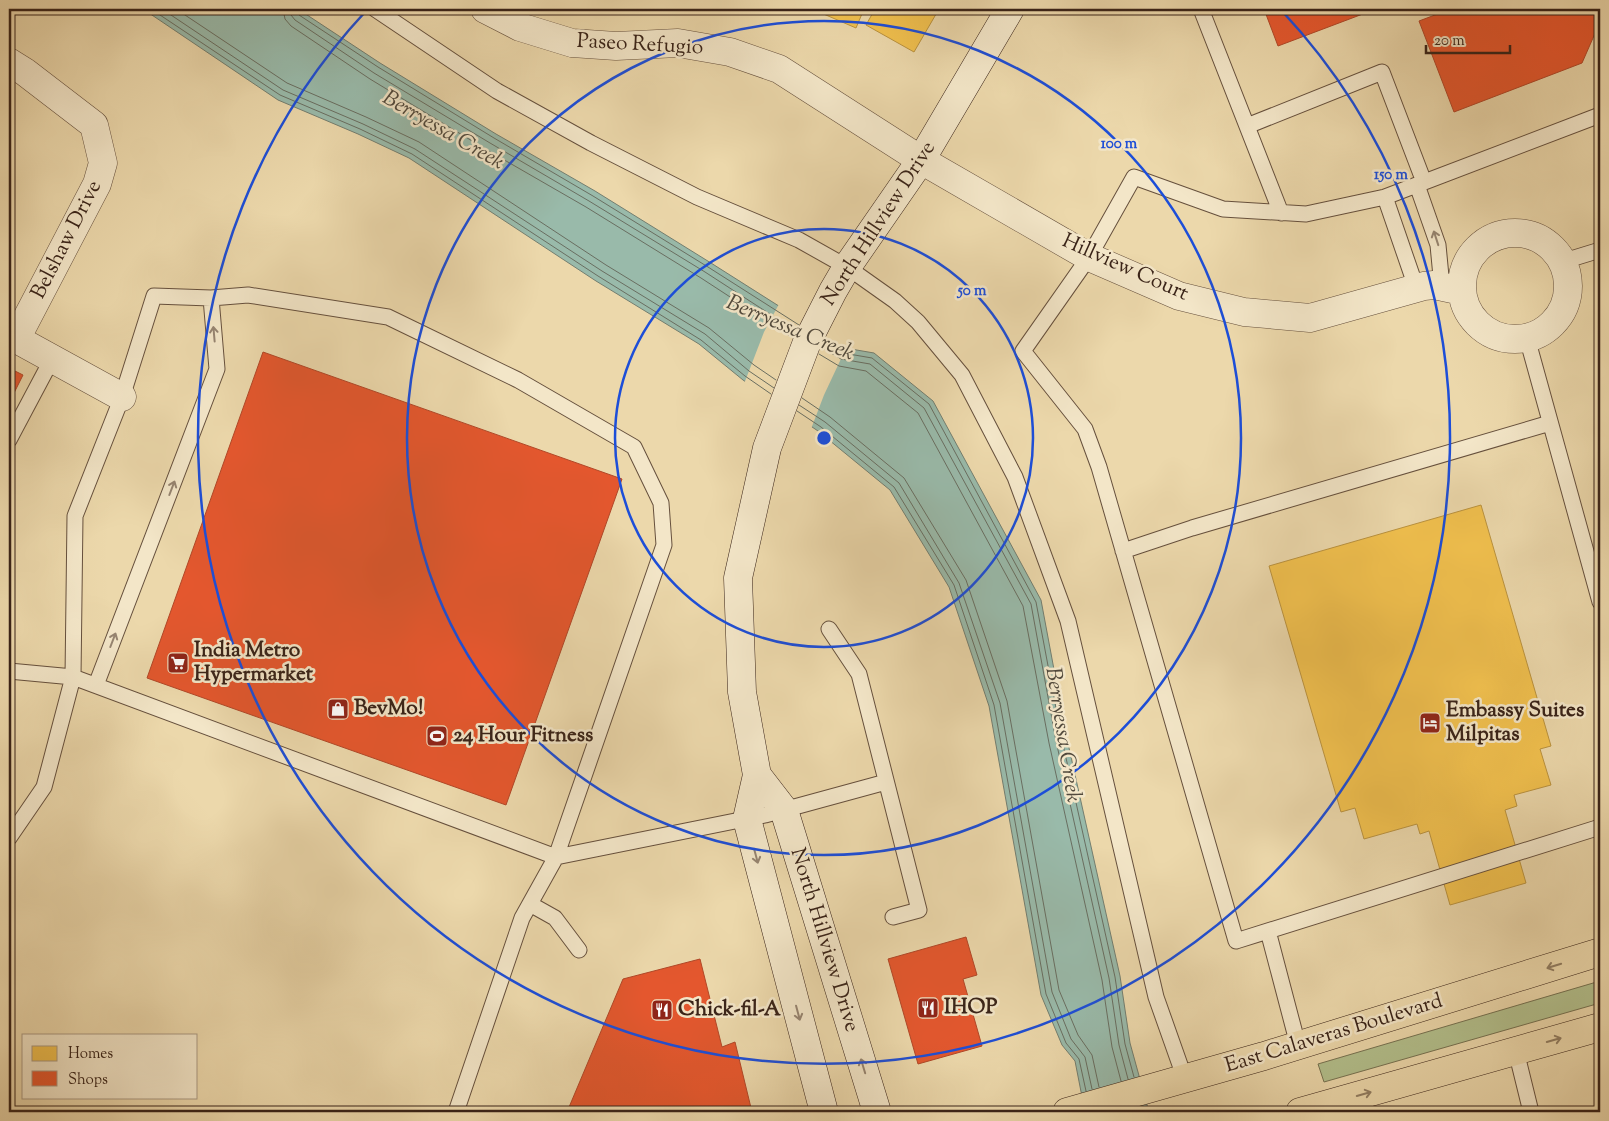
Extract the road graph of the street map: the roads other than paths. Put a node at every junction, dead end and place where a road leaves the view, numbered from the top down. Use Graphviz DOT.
graph roads {
  1 [pos="374,9"];
  2 [pos="485,9"];
  3 [pos="1010,9"];
  4 [pos="1201,9"];
  5 [pos="9,62"];
  6 [pos="1600,115"];
  7 [pos="1247,126"];
  8 [pos="921,160"];
  9 [pos="1421,183"];
  10 [pos="1385,197"];
  11 [pos="1281,212"];
  12 [pos="1600,250"];
  13 [pos="1089,256"];
  14 [pos="1561,262"];
  15 [pos="847,267"];
  16 [pos="1440,288"];
  17 [pos="211,298"];
  18 [pos="12,337"];
  19 [pos="1527,338"];
  20 [pos="52,359"];
  21 [pos="122,397"];
  22 [pos="1550,423"];
  23 [pos="9,440"];
  24 [pos="1123,551"];
  25 [pos="1600,602"];
  26 [pos="829,629"];
  27 [pos="9,671"];
  28 [pos="73,677"];
  29 [pos="96,685"];
  30 [pos="757,775"];
  31 [pos="886,782"];
  32 [pos="784,810"];
  33 [pos="747,819"];
  34 [pos="1600,827"];
  35 [pos="9,838"];
  36 [pos="556,857"];
  37 [pos="530,904"];
  38 [pos="893,916"];
  39 [pos="1268,931"];
  40 [pos="579,950"];
  41 [pos="1600,952"];
  42 [pos="1600,1027"];
  43 [pos="1298,1045"];
  44 [pos="1516,1051"];
  45 [pos="1185,1079"];
  46 [pos="456,1112"];
  47 [pos="824,1112"];
  48 [pos="877,1112"];
  49 [pos="1069,1112"];
  50 [pos="1300,1112"];
  51 [pos="1531,1112"];
  1 -- 15 [label="lane"];
  2 -- 8 [label="street, Paseo Refugio"];
  3 -- 8 [label="street, North Hillview Drive"];
  4 -- 7 [label="lane"];
  5 -- 18 [label="street, Belshaw Drive"];
  6 -- 9 [label="lane"];
  7 -- 9 [label="lane"];
  7 -- 11 [label="lane"];
  8 -- 13 [label="street, Hillview Court"];
  8 -- 15 [label="street, North Hillview Drive"];
  9 -- 10 [label="lane"];
  16 -- 9 [label="lane, one-way"];
  10 -- 11 [label="lane"];
  10 -- 16 [label="lane"];
  11 -- 13 [label="lane"];
  12 -- 14 [label="lane"];
  13 -- 16 [label="street, Hillview Court"];
  13 -- 24 [label="lane"];
  14 -- 16 [label="street"];
  14 -- 19 [label="street"];
  15 -- 30 [label="street, North Hillview Drive"];
  15 -- 45 [label="lane"];
  16 -- 19 [label="street"];
  17 -- 21 [label="lane"];
  29 -- 17 [label="lane, one-way"];
  17 -- 36 [label="lane"];
  18 -- 20 [label="street"];
  19 -- 22 [label="lane"];
  20 -- 21 [label="street"];
  20 -- 23 [label="lane"];
  21 -- 28 [label="lane"];
  22 -- 24 [label="lane"];
  22 -- 25 [label="lane"];
  24 -- 39 [label="lane"];
  26 -- 31 [label="lane"];
  27 -- 28 [label="lane"];
  28 -- 29 [label="lane"];
  28 -- 35 [label="lane"];
  29 -- 36 [label="lane"];
  30 -- 32 [label="street, North Hillview Drive"];
  30 -- 33 [label="street, North Hillview Drive"];
  31 -- 32 [label="lane"];
  31 -- 38 [label="lane"];
  32 -- 33 [label="lane"];
  48 -- 32 [label="street, North Hillview Drive, one-way"];
  33 -- 36 [label="lane"];
  33 -- 47 [label="street, North Hillview Drive, one-way"];
  34 -- 39 [label="lane"];
  36 -- 37 [label="lane"];
  37 -- 40 [label="lane"];
  37 -- 46 [label="lane"];
  39 -- 43 [label="lane"];
  41 -- 43 [label="highway, East Calaveras Boulevard, one-way"];
  44 -- 42 [label="highway, one-way"];
  43 -- 45 [label="highway, East Calaveras Boulevard"];
  50 -- 44 [label="highway, one-way"];
  44 -- 51 [label="lane"];
  45 -- 49 [label="highway, East Calaveras Boulevard"];
}
